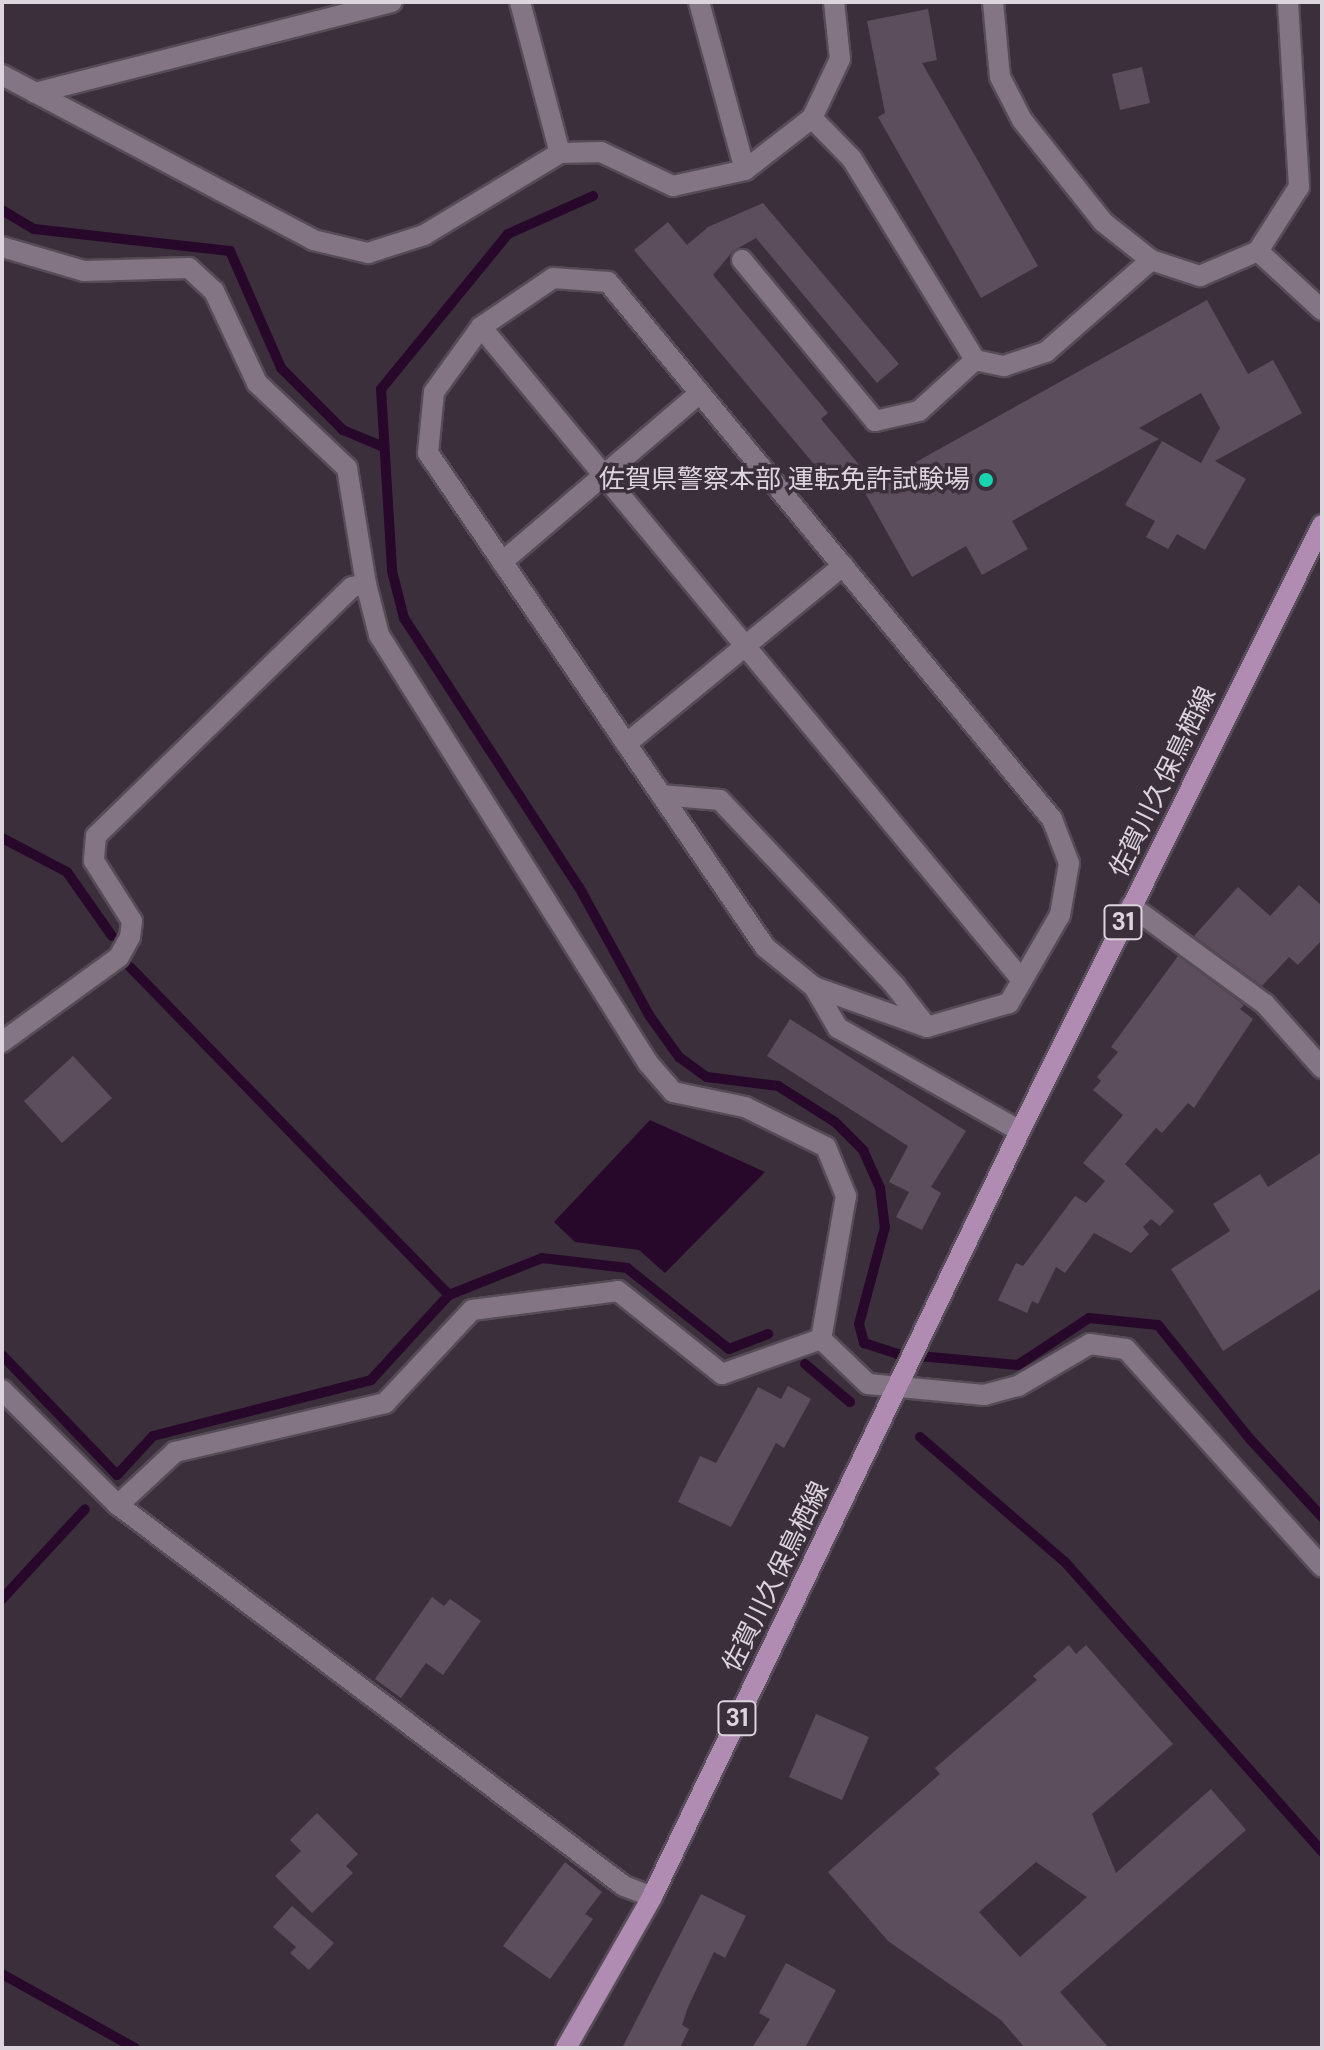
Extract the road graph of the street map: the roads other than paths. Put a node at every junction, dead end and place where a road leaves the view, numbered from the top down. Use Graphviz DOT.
graph roads {
  1 [pos="392,2"];
  2 [pos="520,2"];
  3 [pos="699,2"];
  4 [pos="834,2"];
  5 [pos="993,2"];
  6 [pos="1288,2"];
  7 [pos="2,75"];
  8 [pos="35,93"];
  9 [pos="812,118"];
  10 [pos="560,153"];
  11 [pos="745,170"];
  12 [pos="2,247"];
  13 [pos="1258,251"];
  14 [pos="742,260"];
  15 [pos="1151,260"];
  16 [pos="1322,310"];
  17 [pos="481,327"];
  18 [pos="975,360"];
  19 [pos="700,393"];
  20 [pos="604,475"];
  21 [pos="1322,525"];
  22 [pos="502,562"];
  23 [pos="843,566"];
  24 [pos="366,584"];
  25 [pos="745,646"];
  26 [pos="626,744"];
  27 [pos="661,795"];
  28 [pos="1131,906"];
  29 [pos="1022,980"];
  30 [pos="814,987"];
  31 [pos="927,1027"];
  32 [pos="2,1042"];
  33 [pos="1322,1068"];
  34 [pos="1020,1131"];
  35 [pos="821,1339"];
  36 [pos="898,1383"];
  37 [pos="2,1390"];
  38 [pos="118,1505"];
  39 [pos="1322,1567"];
  40 [pos="652,1897"];
  41 [pos="566,2048"];
  1 -- 8 [label="street"];
  2 -- 10 [label="street"];
  3 -- 11 [label="street"];
  4 -- 9 [label="street"];
  5 -- 15 [label="street"];
  6 -- 13 [label="street"];
  7 -- 8 [label="street"];
  8 -- 10 [label="street"];
  9 -- 11 [label="street"];
  9 -- 18 [label="street"];
  10 -- 11 [label="street"];
  12 -- 24 [label="street"];
  13 -- 15 [label="street"];
  13 -- 16 [label="street"];
  14 -- 18 [label="street"];
  15 -- 18 [label="street"];
  17 -- 19 [label="street"];
  17 -- 20 [label="street"];
  17 -- 22 [label="street"];
  19 -- 20 [label="street"];
  19 -- 23 [label="street"];
  20 -- 22 [label="street"];
  20 -- 25 [label="street"];
  21 -- 28 [label="main road, 佐賀川久保鳥栖線 / 31"];
  22 -- 26 [label="street"];
  23 -- 25 [label="street"];
  23 -- 29 [label="street"];
  24 -- 32 [label="street"];
  24 -- 35 [label="street"];
  25 -- 26 [label="street"];
  25 -- 29 [label="street"];
  26 -- 27 [label="street"];
  27 -- 30 [label="street"];
  27 -- 31 [label="street"];
  28 -- 33 [label="street"];
  28 -- 34 [label="main road, 佐賀川久保鳥栖線 / 31"];
  29 -- 31 [label="street"];
  30 -- 31 [label="street"];
  30 -- 34 [label="street"];
  34 -- 36 [label="main road, 佐賀川久保鳥栖線 / 31"];
  35 -- 36 [label="street"];
  35 -- 38 [label="street"];
  36 -- 39 [label="street"];
  36 -- 40 [label="main road, 佐賀川久保鳥栖線 / 31"];
  37 -- 38 [label="street"];
  38 -- 40 [label="street"];
  40 -- 41 [label="main road, 佐賀川久保鳥栖線 / 31"];
}
